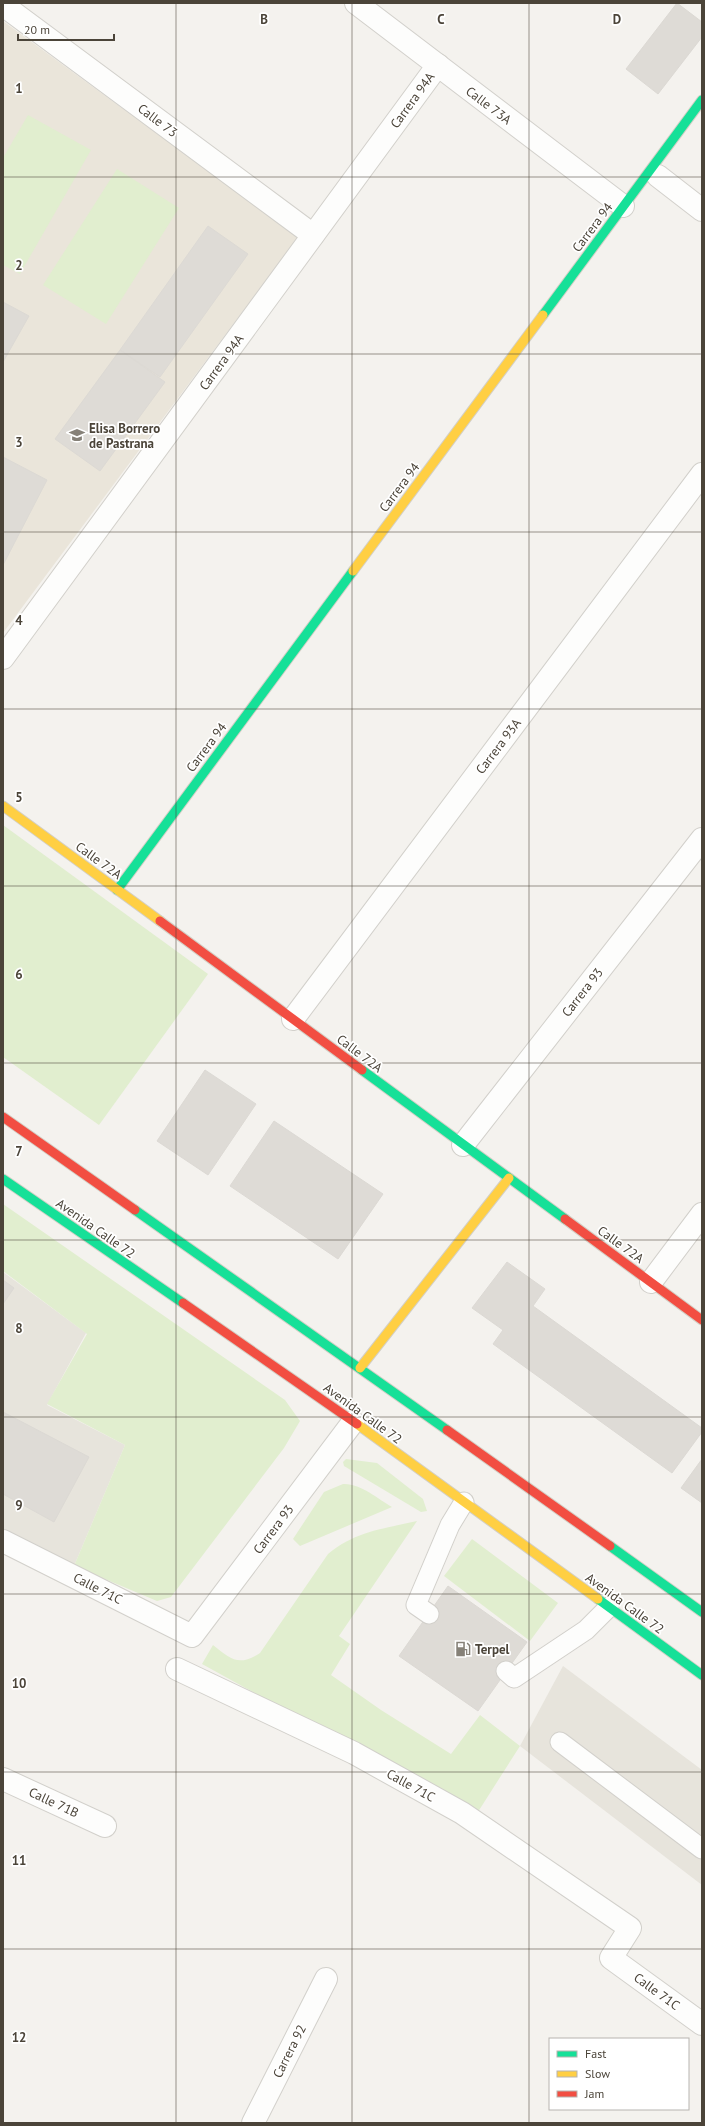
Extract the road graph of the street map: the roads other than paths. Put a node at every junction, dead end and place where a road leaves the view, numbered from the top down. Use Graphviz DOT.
graph roads {
  1 [pos="356,3"];
  2 [pos="3,5"];
  3 [pos="438,65"];
  4 [pos="702,100"];
  5 [pos="658,176"];
  6 [pos="623,206"];
  7 [pos="702,210"];
  8 [pos="313,236"];
  9 [pos="702,474"];
  10 [pos="3,658"];
  11 [pos="3,806"];
  12 [pos="702,839"];
  13 [pos="117,890"];
  14 [pos="293,1019"];
  15 [pos="3,1117"];
  16 [pos="463,1145"];
  17 [pos="509,1178"];
  18 [pos="3,1179"];
  19 [pos="702,1214"];
  20 [pos="651,1282"];
  21 [pos="702,1320"];
  22 [pos="360,1368"];
  23 [pos="354,1422"];
  24 [pos="464,1502"];
  25 [pos="3,1541"];
  26 [pos="610,1607"];
  27 [pos="702,1612"];
  28 [pos="428,1614"];
  29 [pos="192,1636"];
  30 [pos="177,1669"];
  31 [pos="506,1672"];
  32 [pos="702,1675"];
  33 [pos="560,1742"];
  34 [pos="3,1779"];
  35 [pos="105,1826"];
  36 [pos="702,1849"];
  37 [pos="326,1979"];
  38 [pos="702,2024"];
  39 [pos="253,2123"];
  1 -- 3 [label="street, Calle 73A"];
  2 -- 8 [label="street, Calle 73"];
  3 -- 6 [label="street, Calle 73A"];
  3 -- 8 [label="street, Carrera 94A"];
  4 -- 6 [label="street, Carrera 94"];
  5 -- 7 [label="street"];
  6 -- 13 [label="street, Carrera 94"];
  8 -- 10 [label="street, Carrera 94A"];
  9 -- 14 [label="street, Carrera 93A"];
  11 -- 13 [label="street, Calle 72A"];
  12 -- 16 [label="street, Carrera 93"];
  13 -- 14 [label="street, Calle 72A"];
  14 -- 16 [label="street, Calle 72A"];
  15 -- 22 [label="street"];
  16 -- 17 [label="street, Calle 72A"];
  17 -- 20 [label="street, Calle 72A"];
  17 -- 22 [label="street"];
  18 -- 23 [label="street, Avenida Calle 72"];
  19 -- 20 [label="street"];
  20 -- 21 [label="street, Calle 72A"];
  22 -- 27 [label="street"];
  23 -- 24 [label="street, Avenida Calle 72"];
  23 -- 29 [label="street, Carrera 93"];
  24 -- 26 [label="street, Avenida Calle 72"];
  24 -- 28 [label="lane"];
  25 -- 29 [label="street, Calle 71C"];
  26 -- 31 [label="lane"];
  26 -- 32 [label="street, Avenida Calle 72"];
  30 -- 38 [label="street, Calle 71C"];
  33 -- 36 [label="lane"];
  34 -- 35 [label="street, Calle 71B"];
  37 -- 39 [label="street, Carrera 92"];
}
